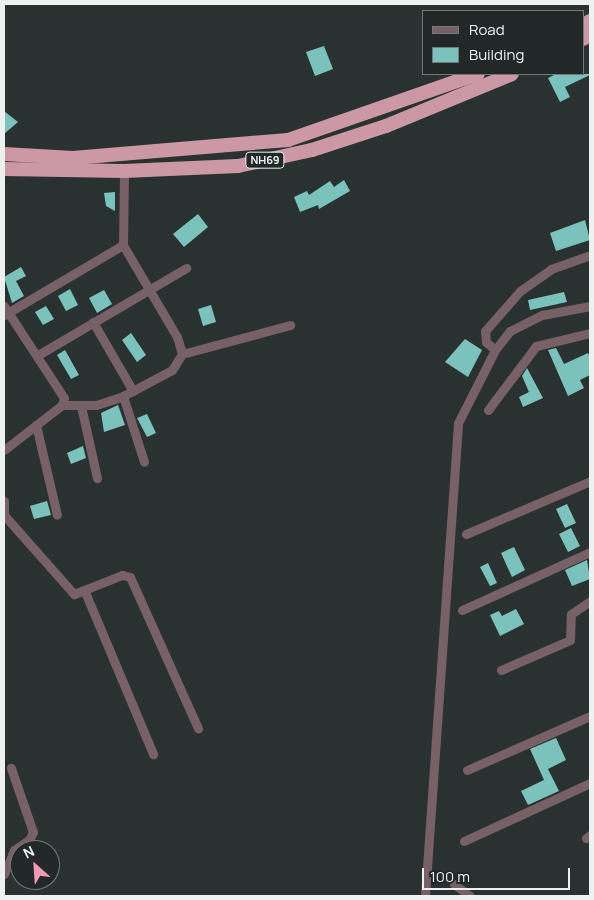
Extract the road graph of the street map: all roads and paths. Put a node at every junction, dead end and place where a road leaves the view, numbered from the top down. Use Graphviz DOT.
graph roads {
  1 [pos="475,75"];
  2 [pos="510,75"];
  3 [pos="288,140"];
  4 [pos="4,154"];
  5 [pos="291,154"];
  6 [pos="4,169"];
  7 [pos="124,171"];
  8 [pos="123,245"];
  9 [pos="590,255"];
  10 [pos="186,268"];
  11 [pos="149,288"];
  12 [pos="590,306"];
  13 [pos="5,311"];
  14 [pos="93,322"];
  15 [pos="290,325"];
  16 [pos="590,333"];
  17 [pos="495,350"];
  18 [pos="182,354"];
  19 [pos="38,355"];
  20 [pos="133,391"];
  21 [pos="123,396"];
  22 [pos="62,405"];
  23 [pos="81,406"];
  24 [pos="488,410"];
  25 [pos="36,424"];
  26 [pos="4,450"];
  27 [pos="144,462"];
  28 [pos="96,478"];
  29 [pos="590,481"];
  30 [pos="4,501"];
  31 [pos="57,515"];
  32 [pos="4,516"];
  33 [pos="466,534"];
  34 [pos="590,552"];
  35 [pos="85,592"];
  36 [pos="590,601"];
  37 [pos="462,610"];
  38 [pos="501,670"];
  39 [pos="590,716"];
  40 [pos="198,728"];
  41 [pos="153,754"];
  42 [pos="12,768"];
  43 [pos="467,770"];
  44 [pos="590,783"];
  45 [pos="464,841"];
  46 [pos="4,874"];
  47 [pos="454,884"];
  48 [pos="425,896"];
  49 [pos="470,896"];
  1 -- 3 [label="highway, NH69"];
  2 -- 5 [label="highway, NH69"];
  3 -- 4 [label="highway, NH69"];
  3 -- 5 [label="highway"];
  5 -- 7 [label="highway, NH69"];
  6 -- 7 [label="highway, NH69"];
  7 -- 8 [label="street"];
  8 -- 11 [label="street"];
  8 -- 13 [label="street"];
  9 -- 17 [label="street"];
  10 -- 11 [label="street"];
  11 -- 14 [label="street"];
  11 -- 18 [label="street"];
  12 -- 17 [label="street"];
  13 -- 19 [label="street"];
  14 -- 19 [label="street"];
  14 -- 20 [label="street"];
  15 -- 18 [label="street"];
  16 -- 24 [label="street"];
  17 -- 48 [label="street"];
  18 -- 20 [label="street"];
  19 -- 22 [label="street"];
  20 -- 21 [label="street"];
  21 -- 23 [label="street"];
  21 -- 27 [label="street"];
  22 -- 23 [label="street"];
  22 -- 25 [label="street"];
  23 -- 28 [label="street"];
  25 -- 26 [label="street"];
  25 -- 31 [label="street"];
  29 -- 33 [label="street"];
  30 -- 32 [label="street"];
  32 -- 35 [label="street"];
  34 -- 37 [label="street"];
  35 -- 40 [label="street"];
  35 -- 41 [label="street"];
  36 -- 38 [label="street"];
  39 -- 43 [label="street"];
  42 -- 46 [label="street"];
  44 -- 45 [label="street"];
  47 -- 49 [label="street"];
}
